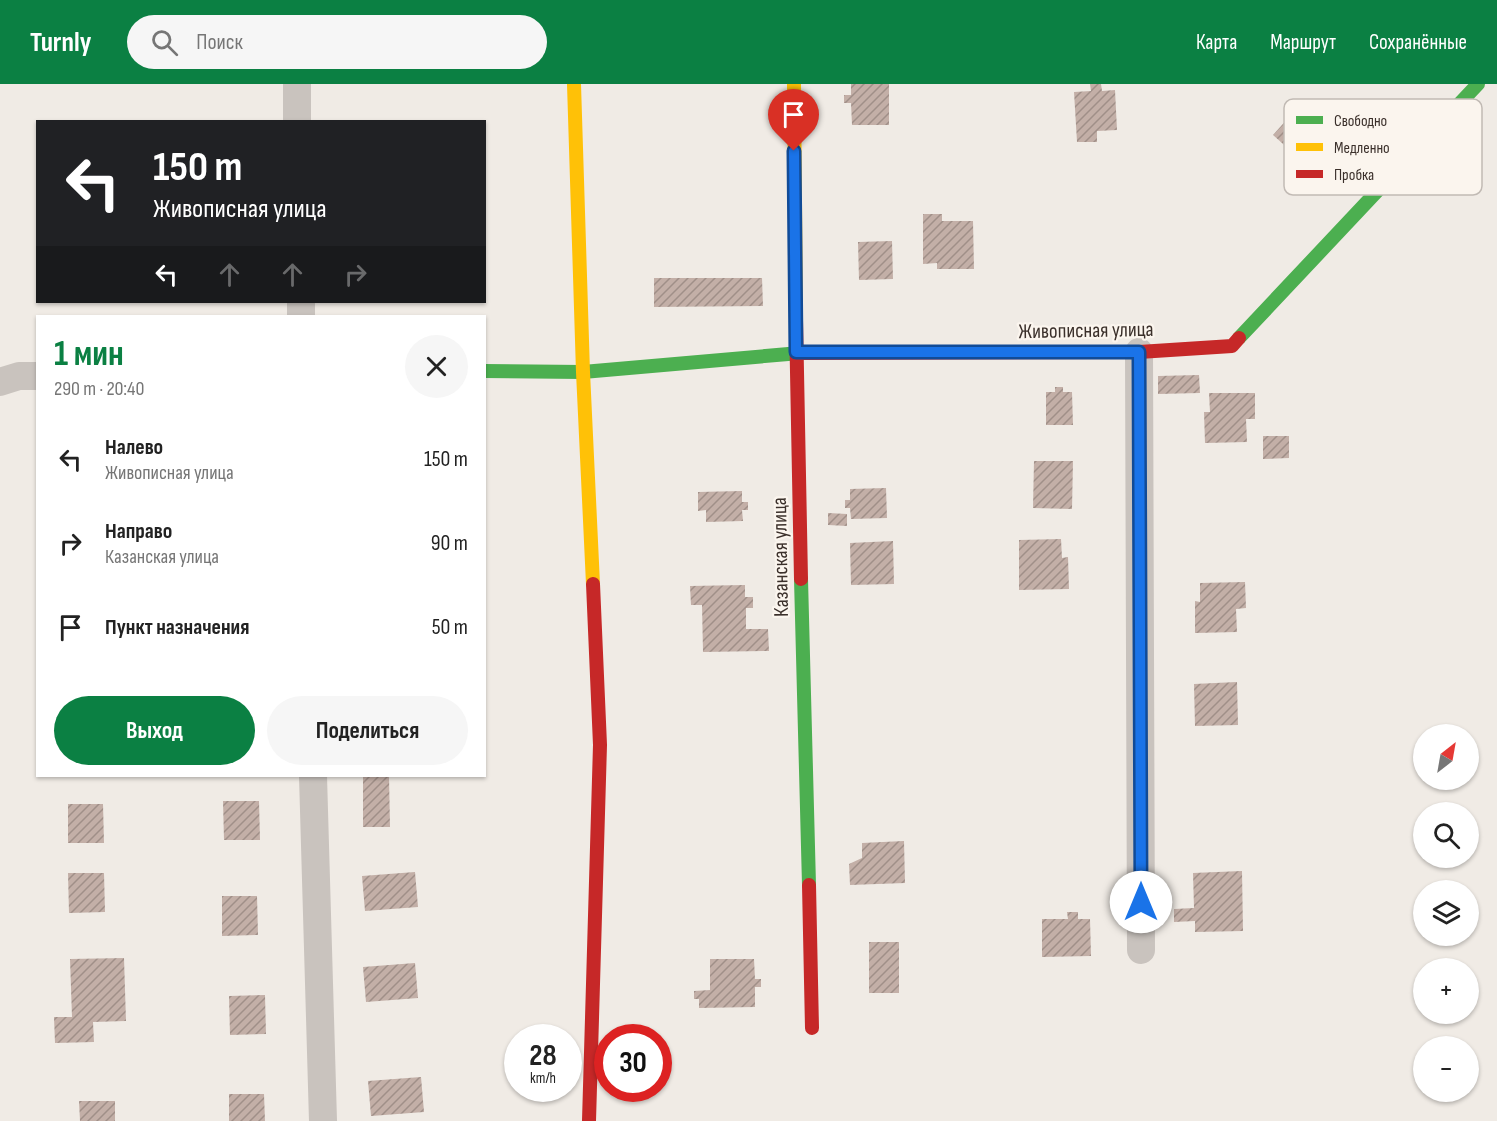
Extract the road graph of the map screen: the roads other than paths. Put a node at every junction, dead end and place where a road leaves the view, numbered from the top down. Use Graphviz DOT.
graph roads {
  1 [pos="297,84"];
  2 [pos="574,84"];
  3 [pos="794,84"];
  4 [pos="1478,84"];
  5 [pos="1464,99"];
  6 [pos="297,120"];
  7 [pos="1374,195"];
  8 [pos="796,352"];
  9 [pos="1139,352"];
  10 [pos="486,371"];
  11 [pos="582,372"];
  12 [pos="36,376"];
  13 [pos="0,382"];
  14 [pos="313,777"];
  15 [pos="1141,950"];
  16 [pos="812,1029"];
  17 [pos="323,1121"];
  18 [pos="589,1121"];
  1 -- 6 [label="street"];
  2 -- 11 [label="street"];
  3 -- 8 [label="street, Казанская улица"];
  4 -- 5 [label="street, Живописная улица"];
  7 -- 9 [label="street, Живописная улица"];
  8 -- 9 [label="street, Живописная улица"];
  8 -- 11 [label="street, Живописная улица"];
  8 -- 16 [label="street, Казанская улица"];
  9 -- 15 [label="street"];
  10 -- 11 [label="street, Живописная улица"];
  11 -- 18 [label="street"];
  12 -- 13 [label="street"];
  14 -- 17 [label="street"];
}
